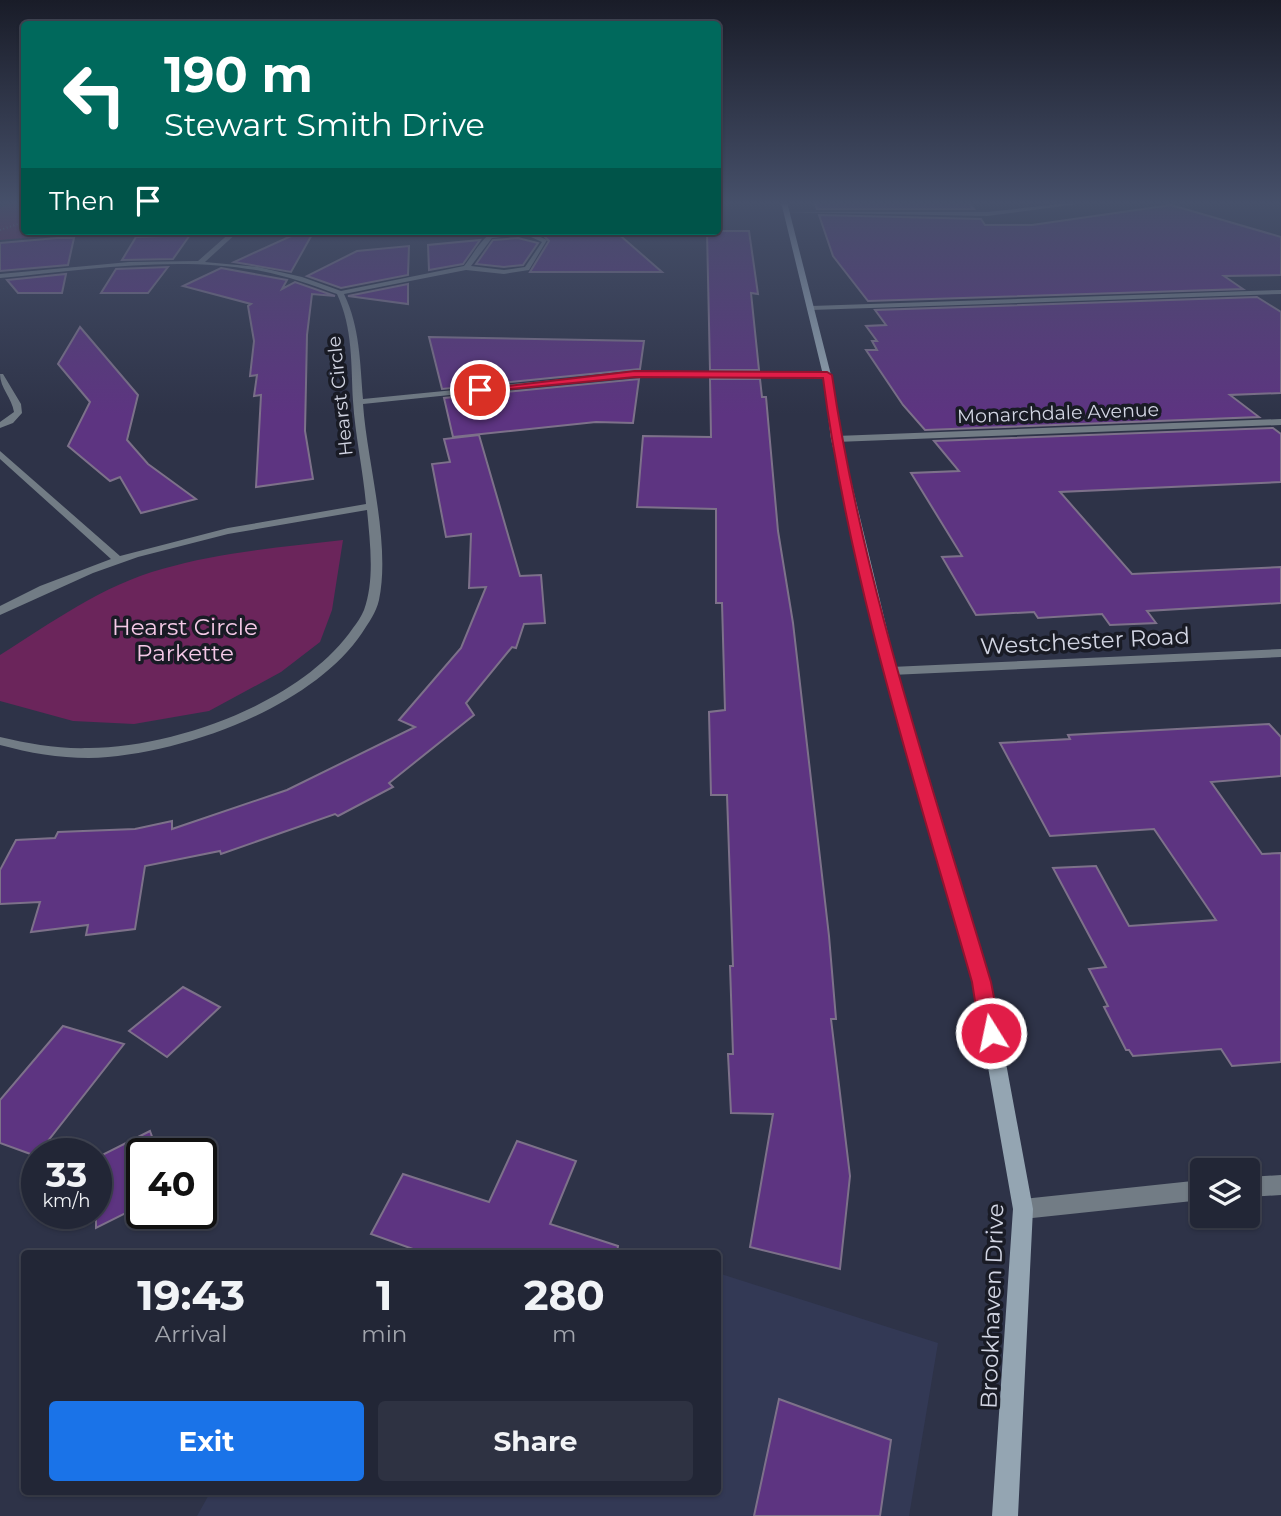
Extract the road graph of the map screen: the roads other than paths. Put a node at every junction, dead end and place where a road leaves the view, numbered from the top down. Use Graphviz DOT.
graph roads {
  1 [pos="54,273"];
  2 [pos="283,273"];
  3 [pos="442,273"];
  4 [pos="802,273"];
  5 [pos="0,276"];
  6 [pos="1281,292"];
  7 [pos="340,293"];
  8 [pos="811,308"];
  9 [pos="827,375"];
  10 [pos="0,376"];
  11 [pos="357,402"];
  12 [pos="1281,422"];
  13 [pos="0,425"];
  14 [pos="836,439"];
  15 [pos="0,454"];
  16 [pos="372,506"];
  17 [pos="117,559"];
  18 [pos="0,611"];
  19 [pos="1281,653"];
  20 [pos="891,671"];
  21 [pos="0,741"];
  22 [pos="1281,1185"];
  23 [pos="1260,1186"];
  24 [pos="1190,1191"];
  25 [pos="1023,1209"];
  26 [pos="1005,1516"];
  1 -- 5 [label="street"];
  2 -- 7 [label="street"];
  3 -- 7 [label="street"];
  4 -- 8 [label="street, Brookhaven Drive"];
  6 -- 8 [label="street"];
  7 -- 11 [label="street, Hearst Circle"];
  8 -- 9 [label="street, Brookhaven Drive"];
  9 -- 11 [label="street"];
  9 -- 14 [label="street, Brookhaven Drive"];
  10 -- 13 [label="street"];
  11 -- 16 [label="street, Hearst Circle"];
  12 -- 14 [label="street, Monarchdale Avenue"];
  14 -- 20 [label="street, Brookhaven Drive"];
  15 -- 17 [label="street"];
  16 -- 17 [label="street"];
  16 -- 21 [label="street, Hearst Circle"];
  17 -- 18 [label="street"];
  19 -- 20 [label="street, Westchester Road"];
  20 -- 25 [label="street, Brookhaven Drive"];
  22 -- 23 [label="street"];
  24 -- 25 [label="street"];
  25 -- 26 [label="street, Brookhaven Drive"];
}
